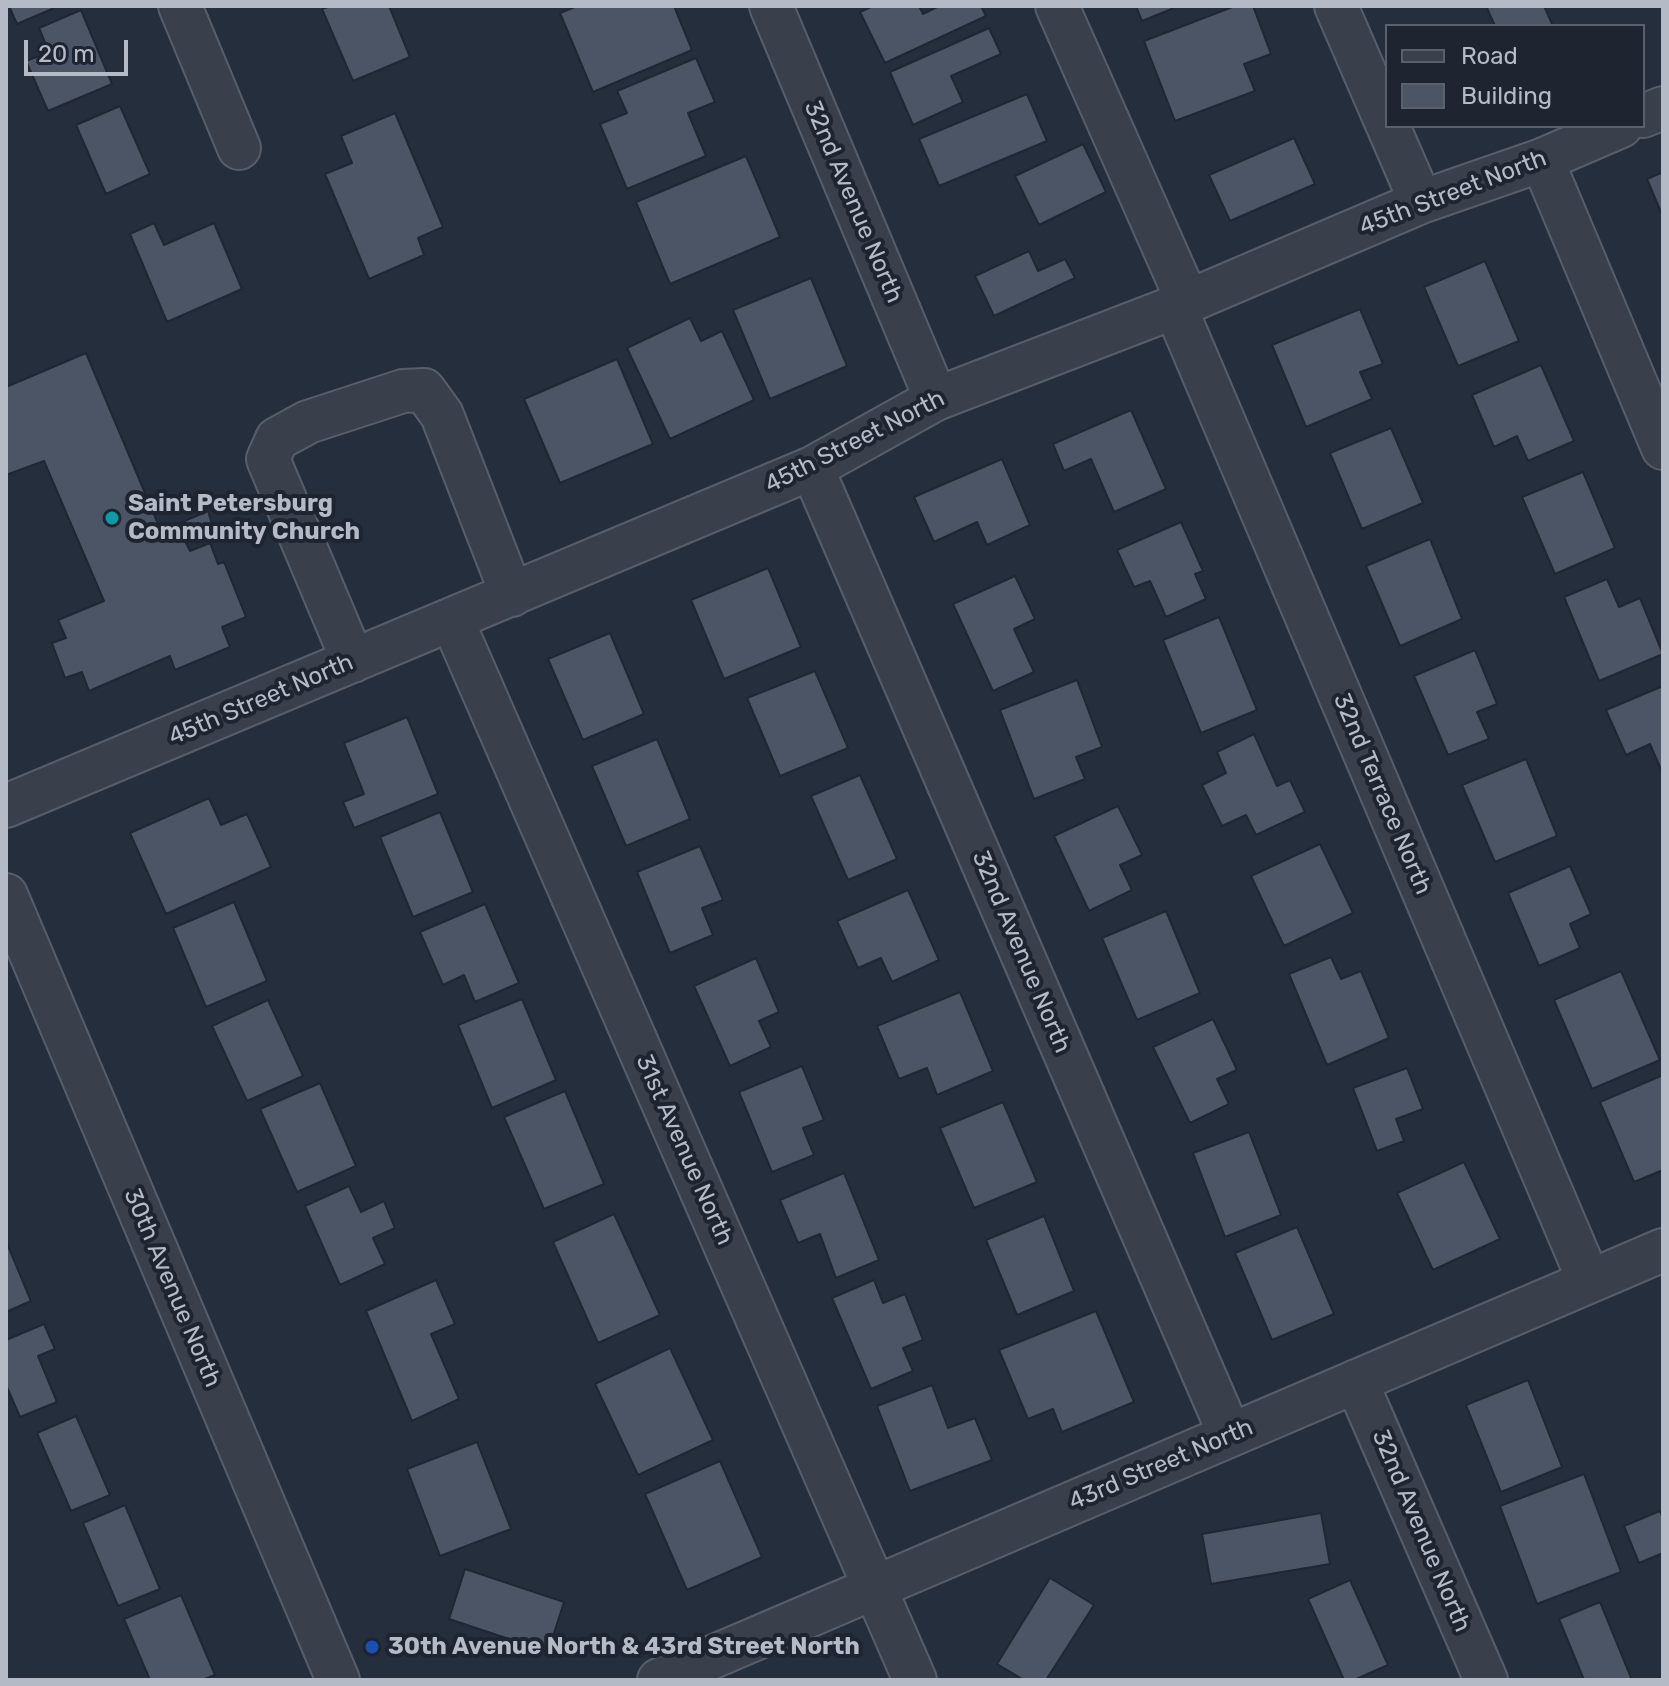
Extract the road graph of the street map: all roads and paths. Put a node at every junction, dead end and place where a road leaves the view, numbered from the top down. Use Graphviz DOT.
graph roads {
  1 [pos="180,6"];
  2 [pos="771,6"];
  3 [pos="1057,6"];
  4 [pos="1336,6"];
  5 [pos="1385,118"];
  6 [pos="1389,128"];
  7 [pos="1616,128"];
  8 [pos="239,148"];
  9 [pos="1542,160"];
  10 [pos="1421,202"];
  11 [pos="1182,304"];
  12 [pos="936,399"];
  13 [pos="1663,448"];
  14 [pos="812,468"];
  15 [pos="512,595"];
  16 [pos="452,620"];
  17 [pos="353,661"];
  18 [pos="6,806"];
  19 [pos="6,895"];
  20 [pos="1663,1250"];
  21 [pos="1589,1281"];
  22 [pos="1356,1381"];
  23 [pos="1230,1435"];
  24 [pos="875,1588"];
  25 [pos="338,1680"];
  26 [pos="659,1680"];
  27 [pos="915,1680"];
  28 [pos="1486,1680"];
  1 -- 8 [label="street"];
  2 -- 12 [label="street, 32nd Avenue North"];
  3 -- 11 [label="street, 32nd Terrace North"];
  4 -- 5 [label="street"];
  6 -- 10 [label="street"];
  7 -- 9 [label="street, 45th Street North"];
  9 -- 10 [label="street, 45th Street North"];
  9 -- 13 [label="street"];
  10 -- 11 [label="street, 45th Street North"];
  11 -- 12 [label="street, 45th Street North"];
  11 -- 21 [label="street, 32nd Terrace North"];
  12 -- 14 [label="street, 45th Street North"];
  14 -- 15 [label="street, 45th Street North"];
  14 -- 23 [label="street, 32nd Avenue North"];
  15 -- 16 [label="street, 45th Street North"];
  15 -- 17 [label="street"];
  16 -- 17 [label="street, 45th Street North"];
  16 -- 24 [label="street, 31st Avenue North"];
  17 -- 18 [label="street, 45th Street North"];
  19 -- 25 [label="street, 30th Avenue North"];
  20 -- 21 [label="street, 43rd Street North"];
  21 -- 22 [label="street, 43rd Street North"];
  22 -- 23 [label="street, 43rd Street North"];
  22 -- 28 [label="street, 32nd Avenue North"];
  23 -- 24 [label="street, 43rd Street North"];
  24 -- 26 [label="street, 43rd Street North"];
  24 -- 27 [label="street, 31st Avenue North"];
}
